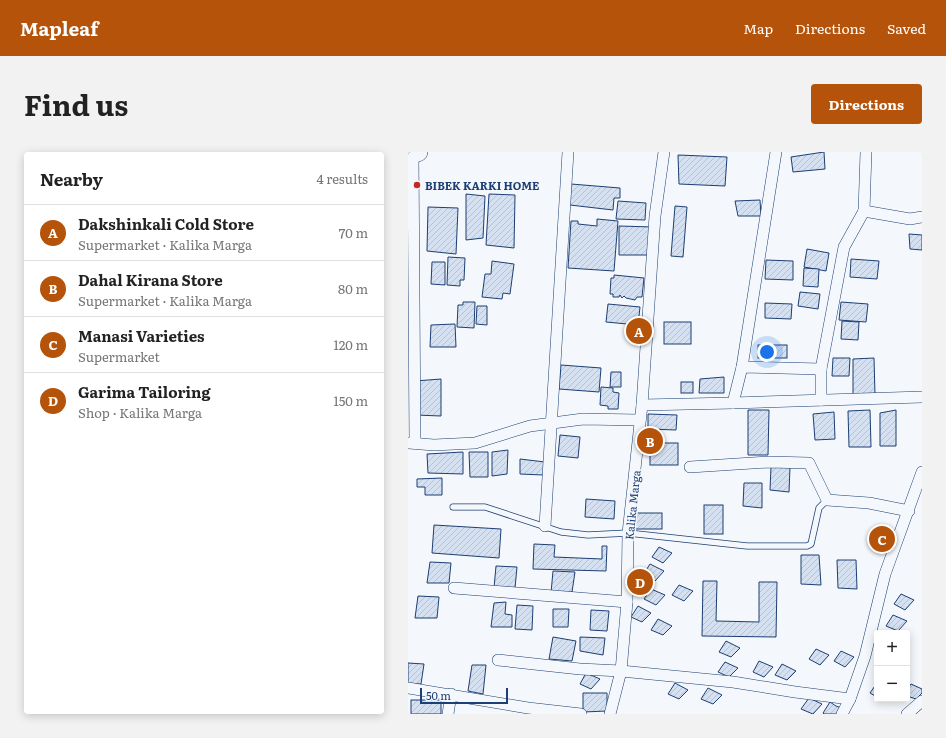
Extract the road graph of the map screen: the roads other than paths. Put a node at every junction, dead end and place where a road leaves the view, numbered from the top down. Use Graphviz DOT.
graph roads {
  1 [pos="568,152"];
  2 [pos="664,152"];
  3 [pos="776,152"];
  4 [pos="866,152"];
  5 [pos="413,153"];
  6 [pos="864,212"];
  7 [pos="922,217"];
  8 [pos="742,367"];
  9 [pos="821,369"];
  10 [pos="922,397"];
  11 [pos="821,400"];
  12 [pos="733,403"];
  13 [pos="642,405"];
  14 [pos="639,420"];
  15 [pos="552,423"];
  16 [pos="412,443"];
  17 [pos="690,467"];
  18 [pos="922,472"];
  19 [pos="827,500"];
  20 [pos="454,507"];
  21 [pos="909,511"];
  22 [pos="545,526"];
  23 [pos="628,533"];
  24 [pos="454,588"];
  25 [pos="627,602"];
  26 [pos="498,660"];
  27 [pos="621,671"];
  28 [pos="408,688"];
  29 [pos="451,694"];
  30 [pos="850,699"];
  31 [pos="922,701"];
  32 [pos="448,714"];
  33 [pos="581,714"];
  34 [pos="610,714"];
  35 [pos="842,714"];
  36 [pos="907,714"];
  1 -- 15 [label="street"];
  2 -- 13 [label="street, Kalika Marga"];
  3 -- 8 [label="street"];
  4 -- 6 [label="street"];
  5 -- 16 [label="street"];
  6 -- 7 [label="street"];
  6 -- 9 [label="street"];
  8 -- 9 [label="street"];
  8 -- 12 [label="street"];
  9 -- 11 [label="street"];
  10 -- 11 [label="street"];
  11 -- 12 [label="street"];
  12 -- 13 [label="street"];
  13 -- 14 [label="street, Kalika Marga"];
  14 -- 15 [label="street"];
  14 -- 23 [label="street, Kalika Marga"];
  15 -- 16 [label="street"];
  15 -- 22 [label="street"];
  17 -- 19 [label="street"];
  18 -- 21 [label="street"];
  19 -- 21 [label="street"];
  19 -- 23 [label="lane"];
  20 -- 22 [label="lane"];
  21 -- 30 [label="street"];
  22 -- 23 [label="lane"];
  23 -- 25 [label="street, Kalika Marga"];
  24 -- 25 [label="street"];
  25 -- 27 [label="street, Kalika Marga"];
  26 -- 27 [label="street"];
  27 -- 30 [label="street"];
  27 -- 34 [label="street, Kalika Marga"];
  28 -- 29 [label="street"];
  29 -- 32 [label="street"];
  29 -- 33 [label="street"];
  30 -- 35 [label="street"];
  31 -- 36 [label="street"];
}
